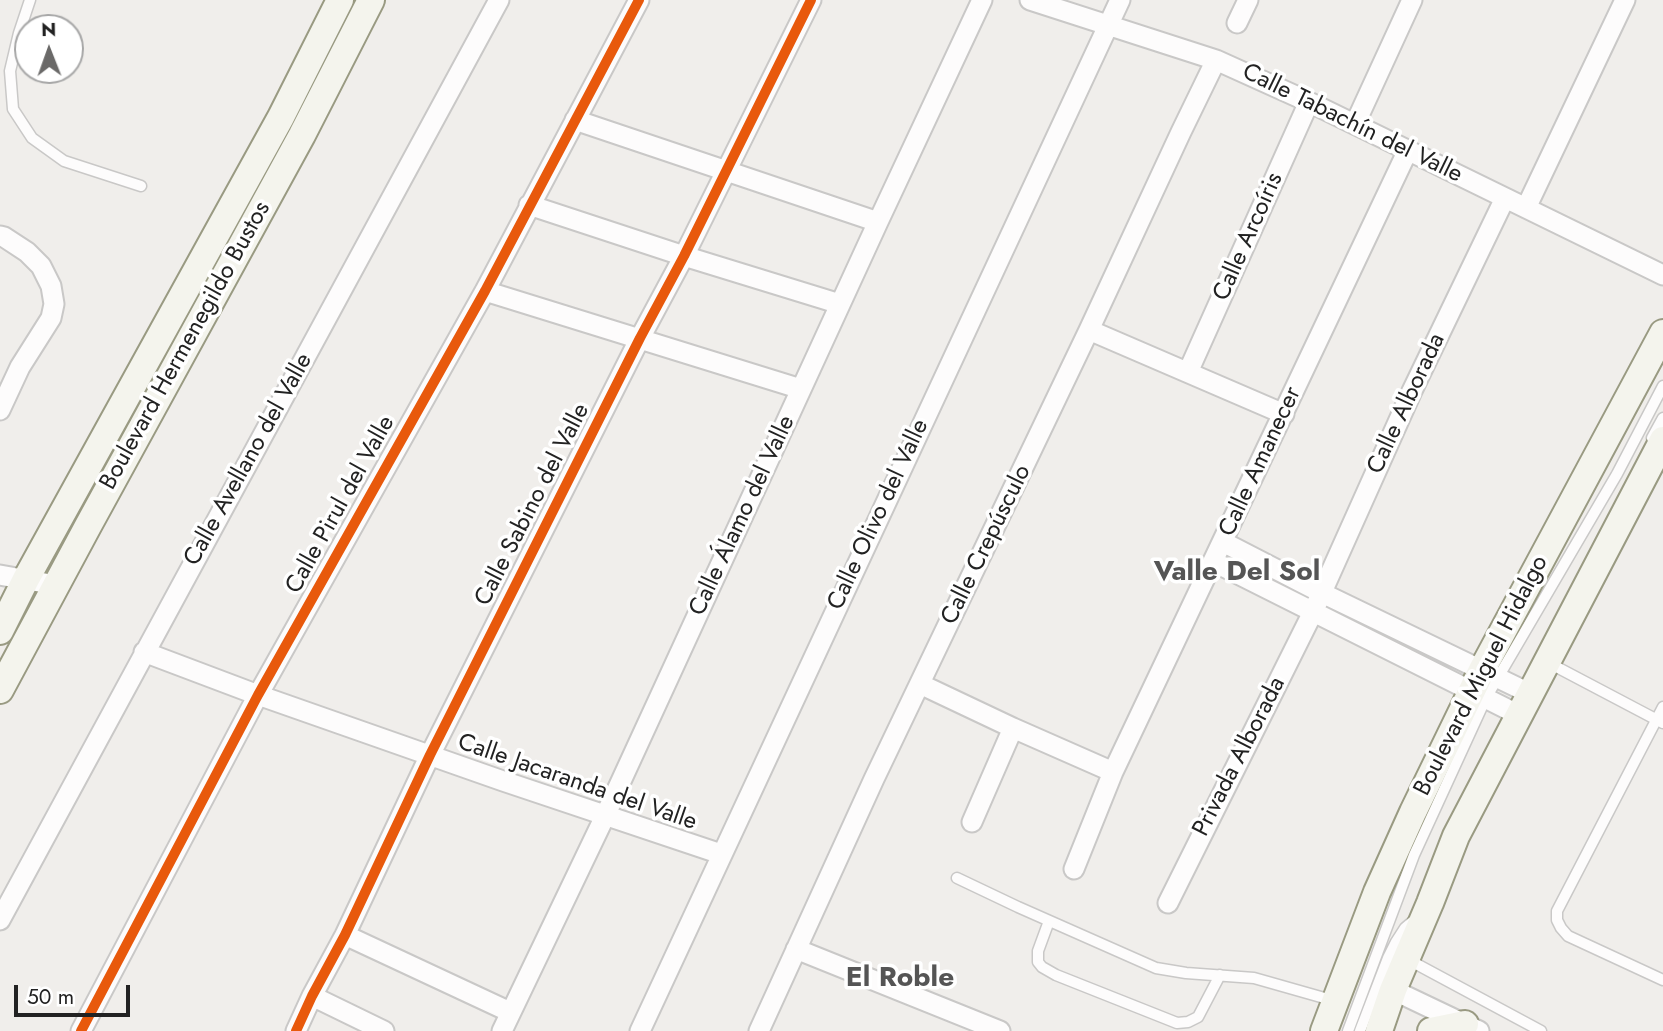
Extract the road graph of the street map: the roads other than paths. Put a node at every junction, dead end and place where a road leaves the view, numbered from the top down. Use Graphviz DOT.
graph roads {
  1 [pos="30,0"];
  2 [pos="340,0"];
  3 [pos="371,0"];
  4 [pos="499,0"];
  5 [pos="639,0"];
  6 [pos="811,0"];
  7 [pos="982,0"];
  8 [pos="1030,0"];
  9 [pos="1120,0"];
  10 [pos="1248,0"];
  11 [pos="1412,0"];
  12 [pos="1625,0"];
  13 [pos="1237,23"];
  14 [pos="1108,25"];
  15 [pos="1216,60"];
  16 [pos="1309,102"];
  17 [pos="575,120"];
  18 [pos="1355,124"];
  19 [pos="1408,150"];
  20 [pos="725,172"];
  21 [pos="141,186"];
  22 [pos="1505,198"];
  23 [pos="529,205"];
  24 [pos="1526,208"];
  25 [pos="878,222"];
  26 [pos="0,236"];
  27 [pos="684,256"];
  28 [pos="1663,275"];
  29 [pos="485,291"];
  30 [pos="840,304"];
  31 [pos="1089,330"];
  32 [pos="1663,332"];
  33 [pos="640,338"];
  34 [pos="1188,372"];
  35 [pos="1663,386"];
  36 [pos="801,389"];
  37 [pos="0,410"];
  38 [pos="1284,414"];
  39 [pos="1663,418"];
  40 [pos="1653,447"];
  41 [pos="1223,542"];
  42 [pos="1214,562"];
  43 [pos="13,577"];
  44 [pos="56,585"];
  45 [pos="1322,593"];
  46 [pos="1313,612"];
  47 [pos="0,631"];
  48 [pos="144,652"];
  49 [pos="920,684"];
  50 [pos="1485,684"];
  51 [pos="1528,687"];
  52 [pos="0,690"];
  53 [pos="258,695"];
  54 [pos="1663,706"];
  55 [pos="1660,721"];
  56 [pos="1013,728"];
  57 [pos="430,755"];
  58 [pos="1113,772"];
  59 [pos="605,816"];
  60 [pos="972,822"];
  61 [pos="721,854"];
  62 [pos="1074,869"];
  63 [pos="957,878"];
  64 [pos="1168,903"];
  65 [pos="1430,903"];
  66 [pos="0,920"];
  67 [pos="1049,921"];
  68 [pos="345,934"];
  69 [pos="796,950"];
  70 [pos="1407,958"];
  71 [pos="1220,975"];
  72 [pos="1663,980"];
  73 [pos="1393,990"];
  74 [pos="312,996"];
  75 [pos="1335,1001"];
  76 [pos="510,1012"];
  77 [pos="1472,1028"];
  78 [pos="80,1031"];
  79 [pos="296,1031"];
  80 [pos="384,1031"];
  81 [pos="502,1031"];
  82 [pos="640,1031"];
  83 [pos="759,1031"];
  84 [pos="999,1031"];
  85 [pos="1324,1031"];
  86 [pos="1348,1031"];
  87 [pos="1360,1031"];
  88 [pos="1379,1031"];
  89 [pos="1431,1031"];
  90 [pos="1541,1031"];
  1 -- 21 [label="lane"];
  2 -- 43 [label="street, Boulevard Hermenegildo Bustos"];
  3 -- 44 [label="street, Boulevard Hermenegildo Bustos"];
  4 -- 48 [label="street, Calle Avellano del Valle"];
  5 -- 17 [label="street, Calle Pirul del Valle"];
  6 -- 20 [label="street, Calle Sabino del Valle"];
  7 -- 25 [label="street, Calle Álamo del Valle"];
  8 -- 14 [label="street, Calle Tabachín del Valle"];
  9 -- 14 [label="street, Calle Olivo del Valle"];
  10 -- 13 [label="street"];
  11 -- 18 [label="street"];
  12 -- 24 [label="street"];
  14 -- 15 [label="street, Calle Tabachín del Valle"];
  14 -- 61 [label="street, Calle Olivo del Valle"];
  15 -- 16 [label="street, Calle Tabachín del Valle"];
  15 -- 31 [label="street, Calle Crepúsculo"];
  16 -- 18 [label="street, Calle Tabachín del Valle"];
  16 -- 34 [label="street, Calle Arcoíris"];
  17 -- 20 [label="street"];
  17 -- 23 [label="street, Calle Pirul del Valle"];
  18 -- 19 [label="street, Calle Tabachín del Valle"];
  19 -- 22 [label="street, Calle Tabachín del Valle"];
  19 -- 38 [label="street, Calle Amanecer"];
  20 -- 25 [label="street"];
  20 -- 27 [label="street, Calle Sabino del Valle"];
  22 -- 24 [label="street, Calle Tabachín del Valle"];
  22 -- 45 [label="street, Calle Alborada"];
  23 -- 27 [label="street"];
  23 -- 29 [label="street, Calle Pirul del Valle"];
  24 -- 28 [label="street, Calle Tabachín del Valle"];
  25 -- 30 [label="street, Calle Álamo del Valle"];
  26 -- 37 [label="street"];
  27 -- 30 [label="street"];
  27 -- 33 [label="street, Calle Sabino del Valle"];
  29 -- 33 [label="street"];
  29 -- 53 [label="street, Calle Pirul del Valle"];
  30 -- 36 [label="street, Calle Álamo del Valle"];
  31 -- 34 [label="street"];
  31 -- 49 [label="street, Calle Crepúsculo"];
  32 -- 50 [label="street, Boulevard Miguel Hidalgo"];
  33 -- 36 [label="street"];
  33 -- 57 [label="street, Calle Sabino del Valle"];
  34 -- 38 [label="street"];
  35 -- 50 [label="lane"];
  36 -- 59 [label="street, Calle Álamo del Valle"];
  38 -- 41 [label="street, Calle Amanecer"];
  39 -- 40 [label="lane"];
  40 -- 51 [label="street, Boulevard Miguel Hidalgo"];
  41 -- 42 [label="street, Calle Amanecer"];
  41 -- 45 [label="street"];
  42 -- 46 [label="street"];
  42 -- 58 [label="street, Calle Amanecer"];
  43 -- 44 [label="street"];
  43 -- 47 [label="street, Boulevard Hermenegildo Bustos"];
  44 -- 52 [label="street, Boulevard Hermenegildo Bustos"];
  45 -- 46 [label="street, Calle Alborada"];
  45 -- 50 [label="street"];
  46 -- 50 [label="street"];
  46 -- 64 [label="street, Privada Alborada"];
  48 -- 53 [label="street, Calle Jacaranda del Valle"];
  48 -- 66 [label="street, Calle Avellano del Valle"];
  49 -- 56 [label="street"];
  49 -- 69 [label="street, Calle Crepúsculo"];
  50 -- 51 [label="street"];
  50 -- 75 [label="street, Boulevard Miguel Hidalgo"];
  50 -- 86 [label="lane"];
  51 -- 55 [label="lane"];
  51 -- 65 [label="street, Boulevard Miguel Hidalgo"];
  53 -- 57 [label="street, Calle Jacaranda del Valle"];
  53 -- 78 [label="street, Calle Pirul del Valle"];
  54 -- 55 [label="lane"];
  55 -- 72 [label="lane"];
  56 -- 58 [label="street"];
  56 -- 60 [label="street"];
  57 -- 59 [label="street, Calle Jacaranda del Valle"];
  57 -- 68 [label="street, Calle Sabino del Valle"];
  58 -- 62 [label="street, Calle Amanecer"];
  59 -- 61 [label="street, Calle Jacaranda del Valle"];
  59 -- 76 [label="street, Calle Álamo del Valle"];
  61 -- 82 [label="street, Calle Olivo del Valle"];
  63 -- 67 [label="lane"];
  65 -- 70 [label="street, Boulevard Miguel Hidalgo"];
  65 -- 87 [label="lane"];
  67 -- 71 [label="lane"];
  67 -- 71 [label="lane"];
  68 -- 74 [label="street, Calle Sabino del Valle"];
  68 -- 76 [label="street"];
  69 -- 83 [label="street, Calle Crepúsculo"];
  69 -- 84 [label="street"];
  70 -- 73 [label="street, Boulevard Miguel Hidalgo"];
  70 -- 90 [label="lane"];
  71 -- 75 [label="lane"];
  73 -- 77 [label="street"];
  73 -- 88 [label="street, Boulevard Miguel Hidalgo"];
  74 -- 79 [label="street, Calle Sabino del Valle"];
  74 -- 80 [label="street"];
  75 -- 85 [label="street, Boulevard Miguel Hidalgo"];
  76 -- 81 [label="street, Calle Álamo del Valle"];
  77 -- 89 [label="street"];
}
